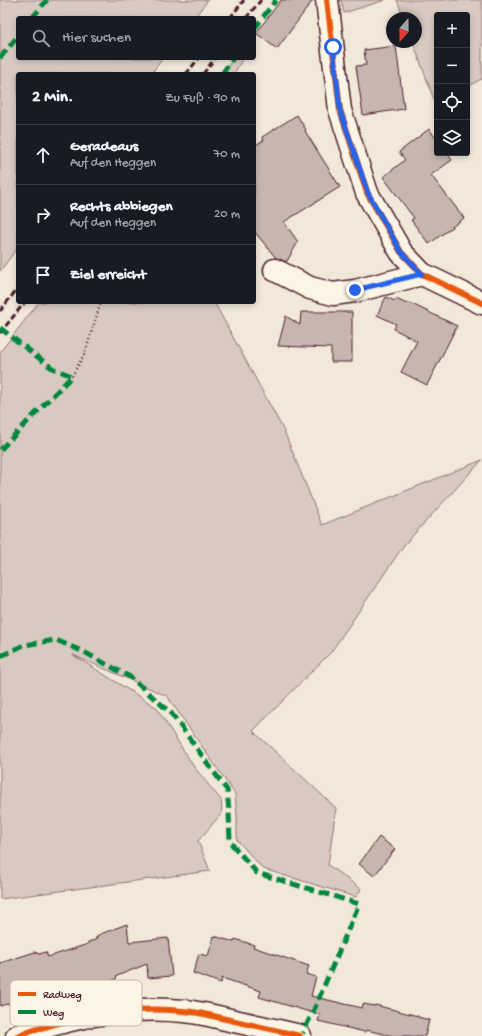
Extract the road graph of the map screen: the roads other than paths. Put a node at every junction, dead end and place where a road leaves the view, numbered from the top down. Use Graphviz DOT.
graph roads {
  1 [pos="327,0"];
  2 [pos="274,270"];
  3 [pos="422,274"];
  4 [pos="482,303"];
  5 [pos="142,1010"];
  6 [pos="49,1026"];
  7 [pos="17,1036"];
  8 [pos="300,1036"];
  1 -- 3 [label="street"];
  2 -- 3 [label="street"];
  3 -- 4 [label="street"];
  5 -- 8 [label="street"];
  6 -- 7 [label="street"];
}
